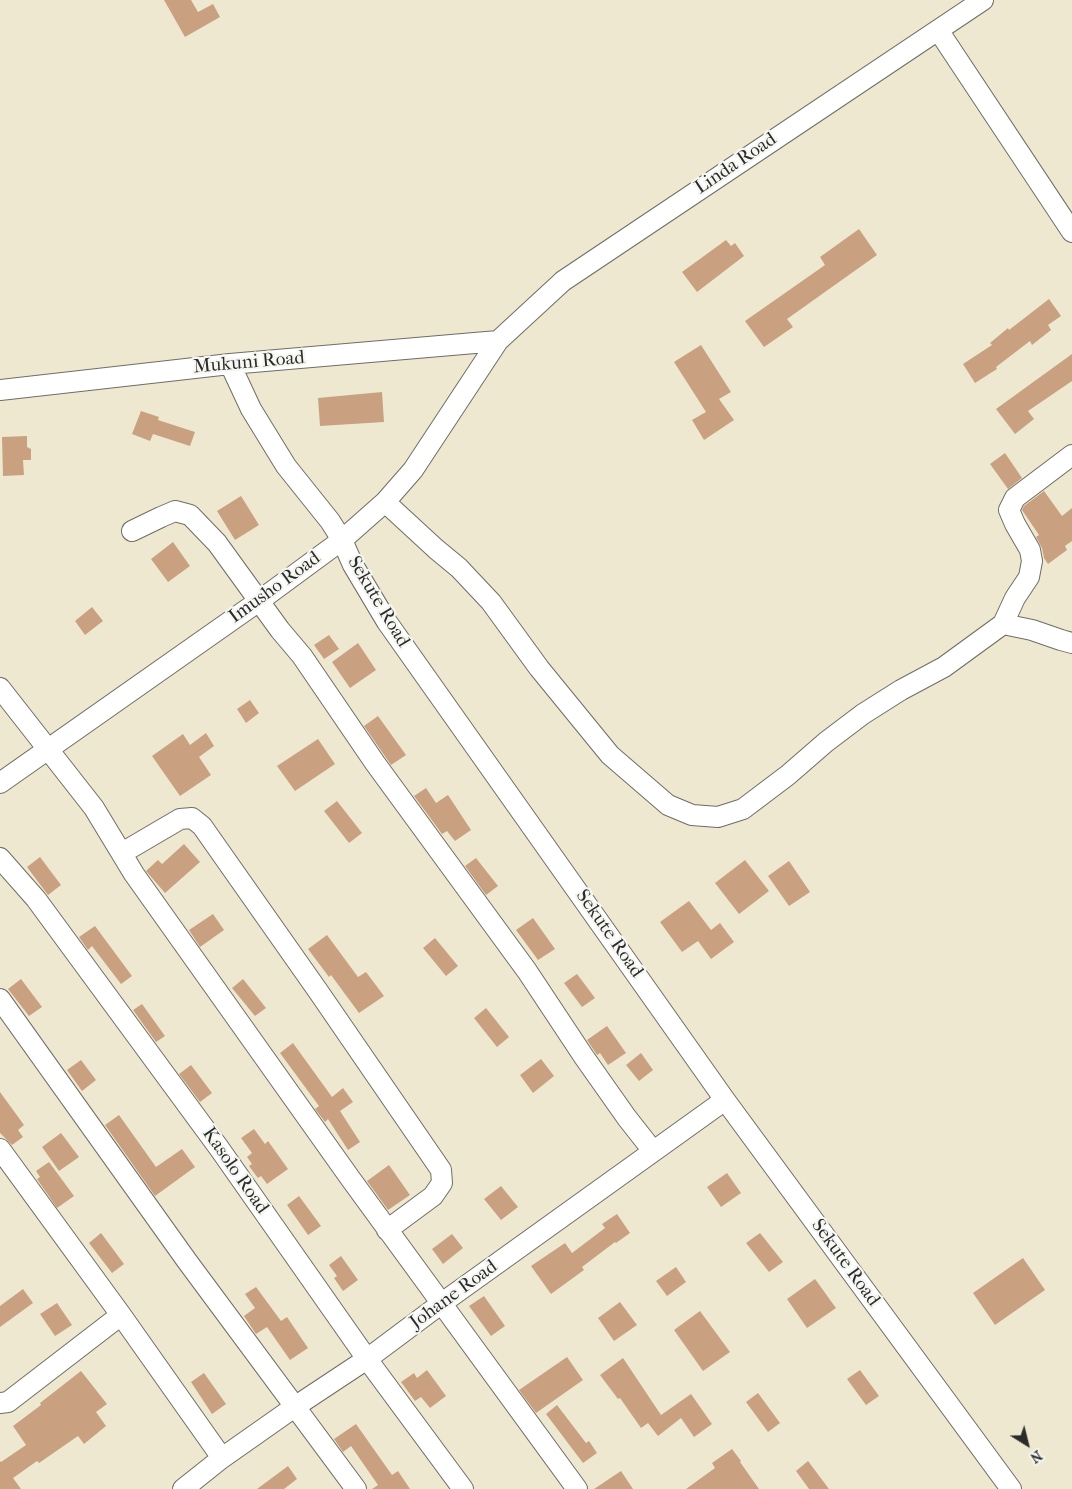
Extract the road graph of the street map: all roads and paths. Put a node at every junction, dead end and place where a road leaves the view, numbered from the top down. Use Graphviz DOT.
graph roads {
  1 [pos="983,0"];
  2 [pos="938,30"];
  3 [pos="1072,232"];
  4 [pos="498,341"];
  5 [pos="230,364"];
  6 [pos="0,390"];
  7 [pos="1072,455"];
  8 [pos="385,502"];
  9 [pos="132,531"];
  10 [pos="342,540"];
  11 [pos="259,601"];
  12 [pos="1003,624"];
  13 [pos="1072,643"];
  14 [pos="0,688"];
  15 [pos="48,748"];
  16 [pos="0,783"];
  17 [pos="122,853"];
  18 [pos="0,858"];
  19 [pos="0,999"];
  20 [pos="725,1100"];
  21 [pos="0,1149"];
  22 [pos="653,1151"];
  23 [pos="388,1230"];
  24 [pos="442,1304"];
  25 [pos="121,1314"];
  26 [pos="367,1359"];
  27 [pos="0,1403"];
  28 [pos="296,1406"];
  29 [pos="222,1458"];
  30 [pos="183,1489"];
  31 [pos="356,1489"];
  32 [pos="463,1489"];
  33 [pos="577,1489"];
  34 [pos="1011,1489"];
  1 -- 2 [label="street, Linda Road"];
  2 -- 3 [label="street"];
  2 -- 4 [label="street, Linda Road"];
  4 -- 5 [label="street, Mukuni Road"];
  4 -- 8 [label="street, Imusho Road"];
  5 -- 6 [label="street, Mukuni Road"];
  5 -- 10 [label="street, Sekute Road"];
  7 -- 12 [label="street"];
  8 -- 10 [label="street, Imusho Road"];
  8 -- 12 [label="street"];
  9 -- 11 [label="street"];
  10 -- 11 [label="street, Imusho Road"];
  10 -- 20 [label="street, Sekute Road"];
  11 -- 15 [label="street, Imusho Road"];
  11 -- 22 [label="street"];
  12 -- 13 [label="street"];
  14 -- 15 [label="street"];
  15 -- 16 [label="street, Imusho Road"];
  15 -- 17 [label="street"];
  17 -- 23 [label="street"];
  17 -- 23 [label="street"];
  18 -- 26 [label="street, Kasolo Road"];
  19 -- 28 [label="street"];
  20 -- 22 [label="street, Johane Road"];
  20 -- 34 [label="street, Sekute Road"];
  21 -- 25 [label="street"];
  22 -- 24 [label="street, Johane Road"];
  23 -- 24 [label="street"];
  24 -- 26 [label="street, Johane Road"];
  24 -- 33 [label="street"];
  25 -- 27 [label="street"];
  25 -- 29 [label="street"];
  26 -- 28 [label="street, Johane Road"];
  26 -- 32 [label="street, Kasolo Road"];
  28 -- 29 [label="street, Johane Road"];
  28 -- 31 [label="street"];
  29 -- 30 [label="street, Johane Road"];
}
